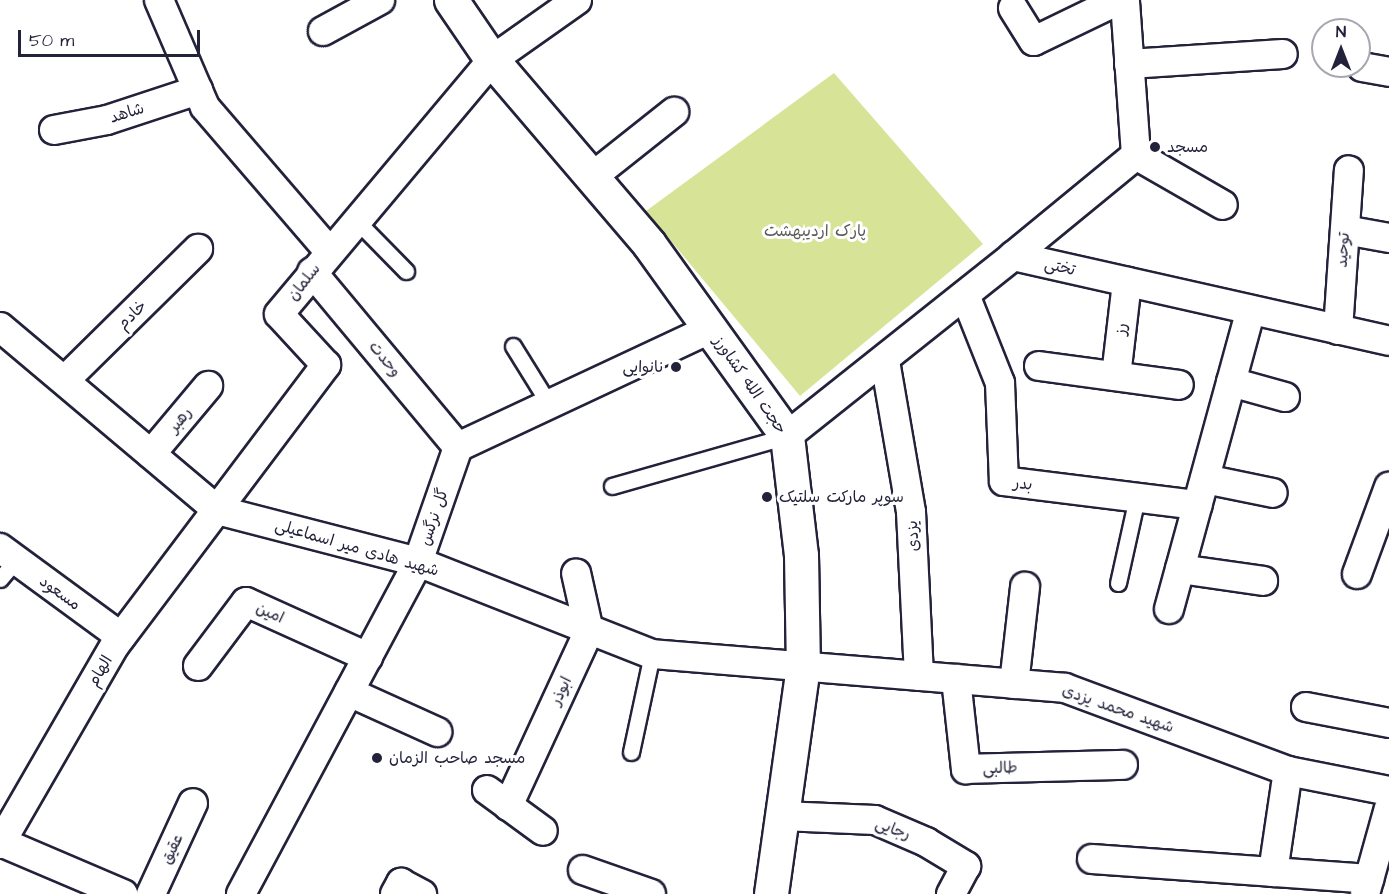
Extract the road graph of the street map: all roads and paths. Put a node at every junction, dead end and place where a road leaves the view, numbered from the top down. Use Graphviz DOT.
graph roads {
  1 [pos="159,0"];
  2 [pos="380,0"];
  3 [pos="451,0"];
  4 [pos="577,0"];
  5 [pos="1119,0"];
  6 [pos="1125,0"];
  7 [pos="1013,8"];
  8 [pos="548,9"];
  9 [pos="323,31"];
  10 [pos="1283,54"];
  11 [pos="492,60"];
  12 [pos="1129,64"];
  13 [pos="198,90"];
  14 [pos="674,112"];
  15 [pos="54,130"];
  16 [pos="1136,155"];
  17 [pos="1349,170"];
  18 [pos="592,177"];
  19 [pos="1223,205"];
  20 [pos="356,219"];
  21 [pos="1345,230"];
  22 [pos="1389,238"];
  23 [pos="198,249"];
  24 [pos="1013,256"];
  25 [pos="320,261"];
  26 [pos="406,271"];
  27 [pos="1127,282"];
  28 [pos="965,295"];
  29 [pos="1251,310"];
  30 [pos="710,329"];
  31 [pos="1338,330"];
  32 [pos="3,335"];
  33 [pos="1389,341"];
  34 [pos="513,346"];
  35 [pos="885,362"];
  36 [pos="1039,366"];
  37 [pos="1116,376"];
  38 [pos="65,380"];
  39 [pos="1231,382"];
  40 [pos="1179,385"];
  41 [pos="208,386"];
  42 [pos="1285,397"];
  43 [pos="549,404"];
  44 [pos="788,436"];
  45 [pos="458,447"];
  46 [pos="151,454"];
  47 [pos="612,486"];
  48 [pos="1389,487"];
  49 [pos="1201,492"];
  50 [pos="1274,493"];
  51 [pos="1137,497"];
  52 [pos="217,510"];
  53 [pos="5,562"];
  54 [pos="418,562"];
  55 [pos="1180,569"];
  56 [pos="576,573"];
  57 [pos="1357,574"];
  58 [pos="1263,581"];
  59 [pos="1118,583"];
  60 [pos="1025,587"];
  61 [pos="1169,609"];
  62 [pos="589,631"];
  63 [pos="121,637"];
  64 [pos="652,654"];
  65 [pos="368,657"];
  66 [pos="198,666"];
  67 [pos="802,666"];
  68 [pos="919,676"];
  69 [pos="956,679"];
  70 [pos="1014,684"];
  71 [pos="349,692"];
  72 [pos="1306,707"];
  73 [pos="1389,723"];
  74 [pos="437,732"];
  75 [pos="631,752"];
  76 [pos="1123,765"];
  77 [pos="1288,771"];
  78 [pos="1389,791"];
  79 [pos="193,803"];
  80 [pos="1389,808"];
  81 [pos="782,816"];
  82 [pos="543,831"];
  83 [pos="0,843"];
  84 [pos="1092,859"];
  85 [pos="584,870"];
  86 [pos="1274,872"];
  87 [pos="1367,886"];
  88 [pos="123,894"];
  89 [pos="151,894"];
  90 [pos="241,894"];
  91 [pos="395,894"];
  92 [pos="422,894"];
  93 [pos="651,894"];
  94 [pos="771,894"];
  95 [pos="951,894"];
  1 -- 13 [label="street, وحدت"];
  2 -- 9 [label="street"];
  3 -- 11 [label="street, حجت الله کشاورز"];
  4 -- 8 [label="street, سلمان"];
  5 -- 7 [label="street"];
  6 -- 12 [label="street"];
  8 -- 11 [label="street, سلمان"];
  10 -- 12 [label="street"];
  11 -- 18 [label="street, حجت الله کشاورز"];
  11 -- 20 [label="street, سلمان"];
  12 -- 16 [label="street"];
  13 -- 15 [label="street, شاهد"];
  13 -- 25 [label="street, وحدت"];
  14 -- 18 [label="street"];
  16 -- 19 [label="street"];
  16 -- 24 [label="street"];
  17 -- 21 [label="street, توحید"];
  18 -- 30 [label="street, حجت الله کشاورز"];
  20 -- 25 [label="street, سلمان"];
  20 -- 26 [label="lane"];
  21 -- 22 [label="street"];
  21 -- 31 [label="street, توحید"];
  23 -- 38 [label="street, خادم"];
  24 -- 27 [label="street, تختی"];
  24 -- 28 [label="street"];
  25 -- 45 [label="street, وحدت"];
  25 -- 52 [label="street, سلمان"];
  27 -- 29 [label="street, تختی"];
  27 -- 37 [label="street, رز"];
  28 -- 35 [label="street"];
  28 -- 51 [label="street, بدر"];
  29 -- 31 [label="street, تختی"];
  29 -- 39 [label="street"];
  30 -- 43 [label="street"];
  30 -- 44 [label="street, حجت الله کشاورز"];
  31 -- 33 [label="street, تختی"];
  32 -- 38 [label="street, شهید هادی میر اسماعیلی"];
  34 -- 43 [label="lane"];
  35 -- 44 [label="street"];
  35 -- 68 [label="street, یزدی"];
  36 -- 37 [label="street"];
  37 -- 40 [label="street"];
  38 -- 46 [label="street, شهید هادی میر اسماعیلی"];
  39 -- 42 [label="street"];
  39 -- 49 [label="street"];
  41 -- 46 [label="street, رهبر"];
  43 -- 45 [label="street"];
  44 -- 47 [label="lane"];
  44 -- 67 [label="street, حجت الله کشاورز"];
  45 -- 54 [label="street, گل نرگس"];
  46 -- 52 [label="street, شهید هادی میر اسماعیلی"];
  48 -- 57 [label="street"];
  49 -- 50 [label="street, بدر"];
  49 -- 51 [label="street, بدر"];
  49 -- 55 [label="street"];
  51 -- 59 [label="lane"];
  52 -- 54 [label="street, شهید هادی میر اسماعیلی"];
  52 -- 63 [label="street, الهام"];
  53 -- 63 [label="street, مسعود"];
  54 -- 62 [label="street, شهید هادی میر اسماعیلی"];
  54 -- 65 [label="street, گل نرگس"];
  55 -- 58 [label="street"];
  55 -- 61 [label="street"];
  56 -- 62 [label="street"];
  60 -- 70 [label="street"];
  62 -- 64 [label="street, شهید هادی میر اسماعیلی"];
  62 -- 82 [label="street, ابوذر"];
  63 -- 83 [label="street, الهام"];
  64 -- 67 [label="street, شهید هادی میر اسماعیلی"];
  64 -- 75 [label="lane"];
  65 -- 66 [label="street, امین"];
  65 -- 71 [label="street, گل نرگس"];
  67 -- 68 [label="street, شهید محمد یزدی"];
  67 -- 81 [label="street, حجت الله کشاورز"];
  68 -- 69 [label="street, شهید محمد یزدی"];
  69 -- 70 [label="street, شهید محمد یزدی"];
  69 -- 76 [label="street, طالبی"];
  70 -- 77 [label="street, شهید محمد یزدی"];
  71 -- 74 [label="street"];
  71 -- 90 [label="street, گل نرگس"];
  72 -- 73 [label="street"];
  77 -- 78 [label="street, شهید محمد یزدی"];
  77 -- 86 [label="street"];
  79 -- 89 [label="street, عقیق"];
  80 -- 87 [label="street"];
  81 -- 94 [label="street, حجت الله کشاورز"];
  81 -- 95 [label="street, رجایی"];
  83 -- 88 [label="street"];
  84 -- 86 [label="street"];
  85 -- 93 [label="street"];
  86 -- 87 [label="street"];
  91 -- 92 [label="street"];
}
